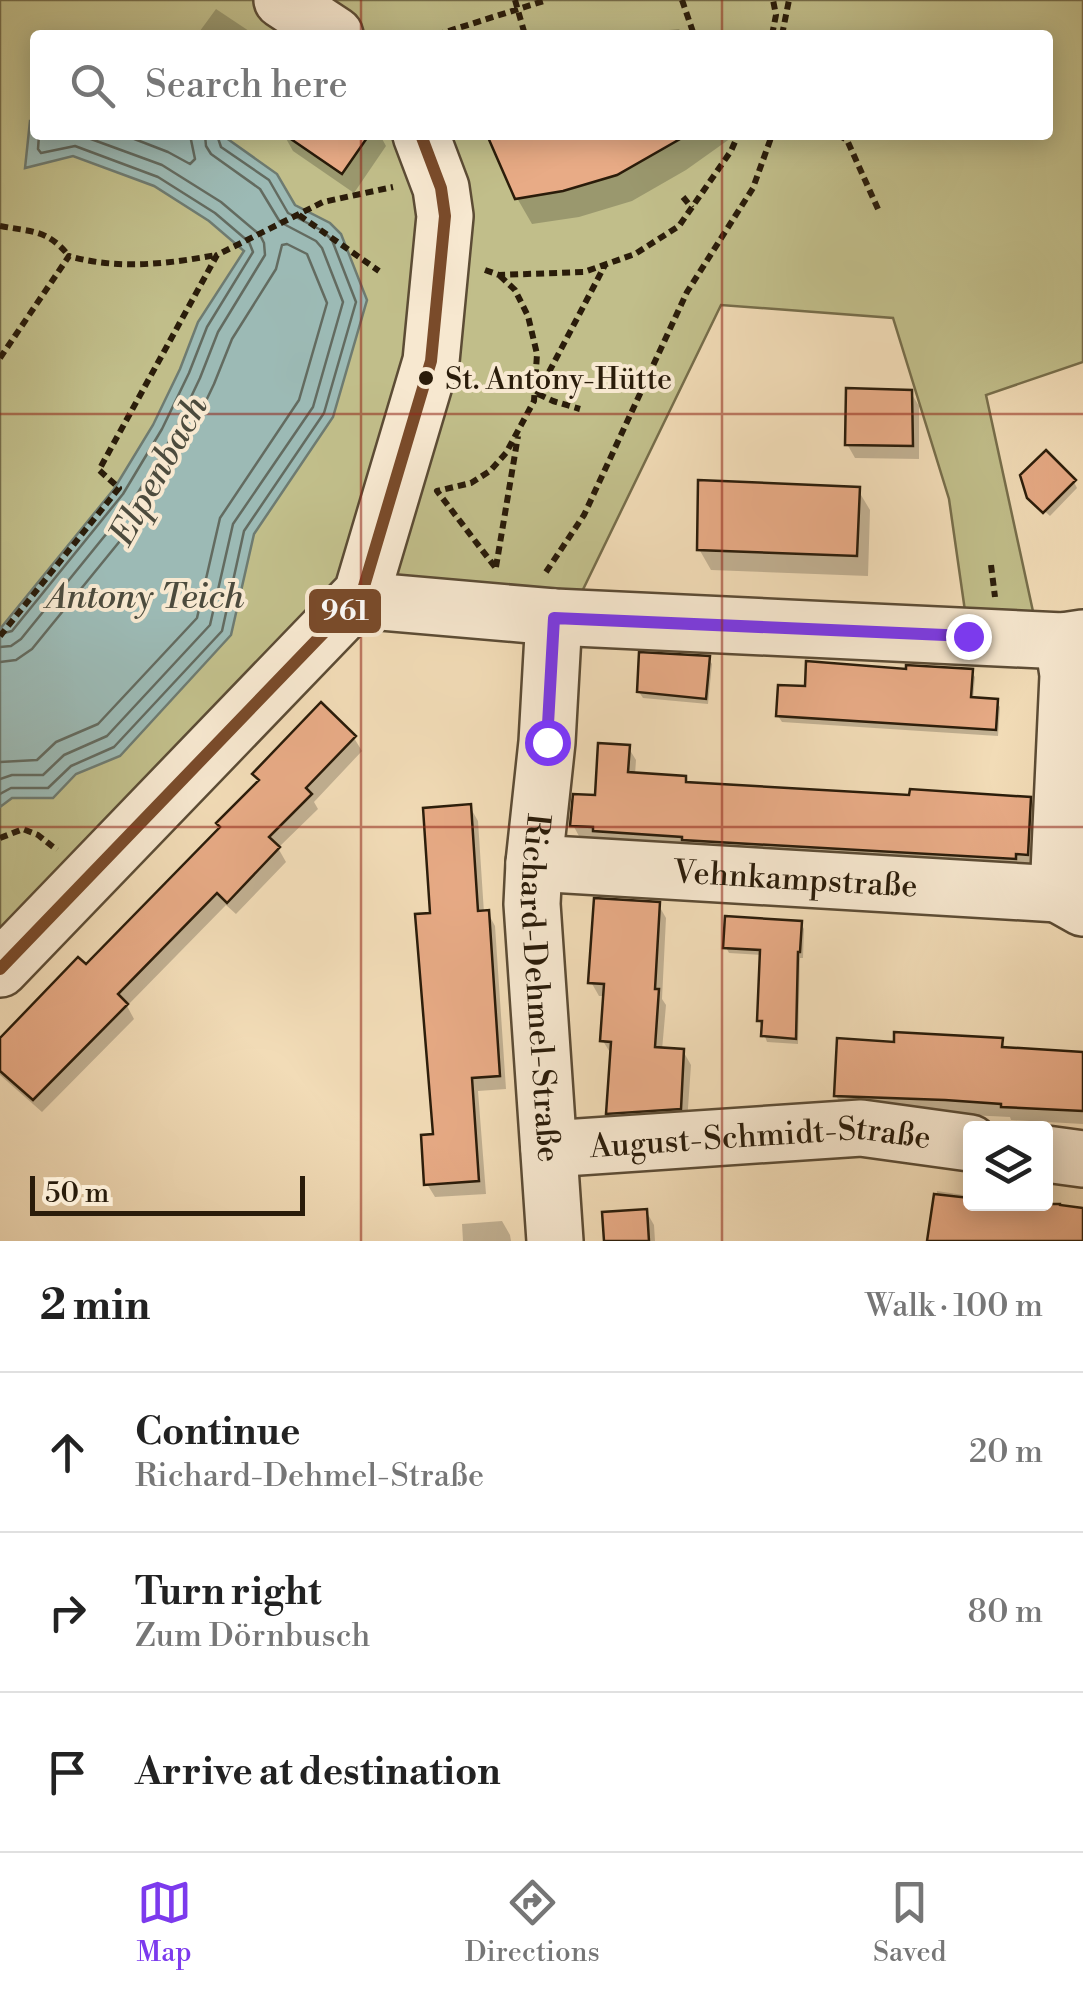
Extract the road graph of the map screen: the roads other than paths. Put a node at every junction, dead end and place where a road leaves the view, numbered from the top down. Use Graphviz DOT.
graph roads {
  1 [pos="282,0"];
  2 [pos="327,30"];
  3 [pos="429,155"];
  4 [pos="362,593"];
  5 [pos="519,603"];
  6 [pos="1073,639"];
  7 [pos="534,863"];
  8 [pos="1070,901"];
  9 [pos="0,969"];
  10 [pos="963,1142"];
  11 [pos="549,1149"];
  12 [pos="1053,1155"];
  13 [pos="1083,1159"];
  14 [pos="555,1241"];
  1 -- 2 [label="street"];
  3 -- 4 [label="street"];
  4 -- 5 [label="street"];
  4 -- 9 [label="street"];
  5 -- 6 [label="street"];
  5 -- 7 [label="street, Richard-Dehmel-Straße"];
  6 -- 8 [label="street, Vehnkampstraße"];
  7 -- 8 [label="street, Vehnkampstraße"];
  7 -- 11 [label="street, Richard-Dehmel-Straße"];
  10 -- 11 [label="street, August-Schmidt-Straße"];
  11 -- 14 [label="street, Richard-Dehmel-Straße"];
  12 -- 13 [label="street"];
}
